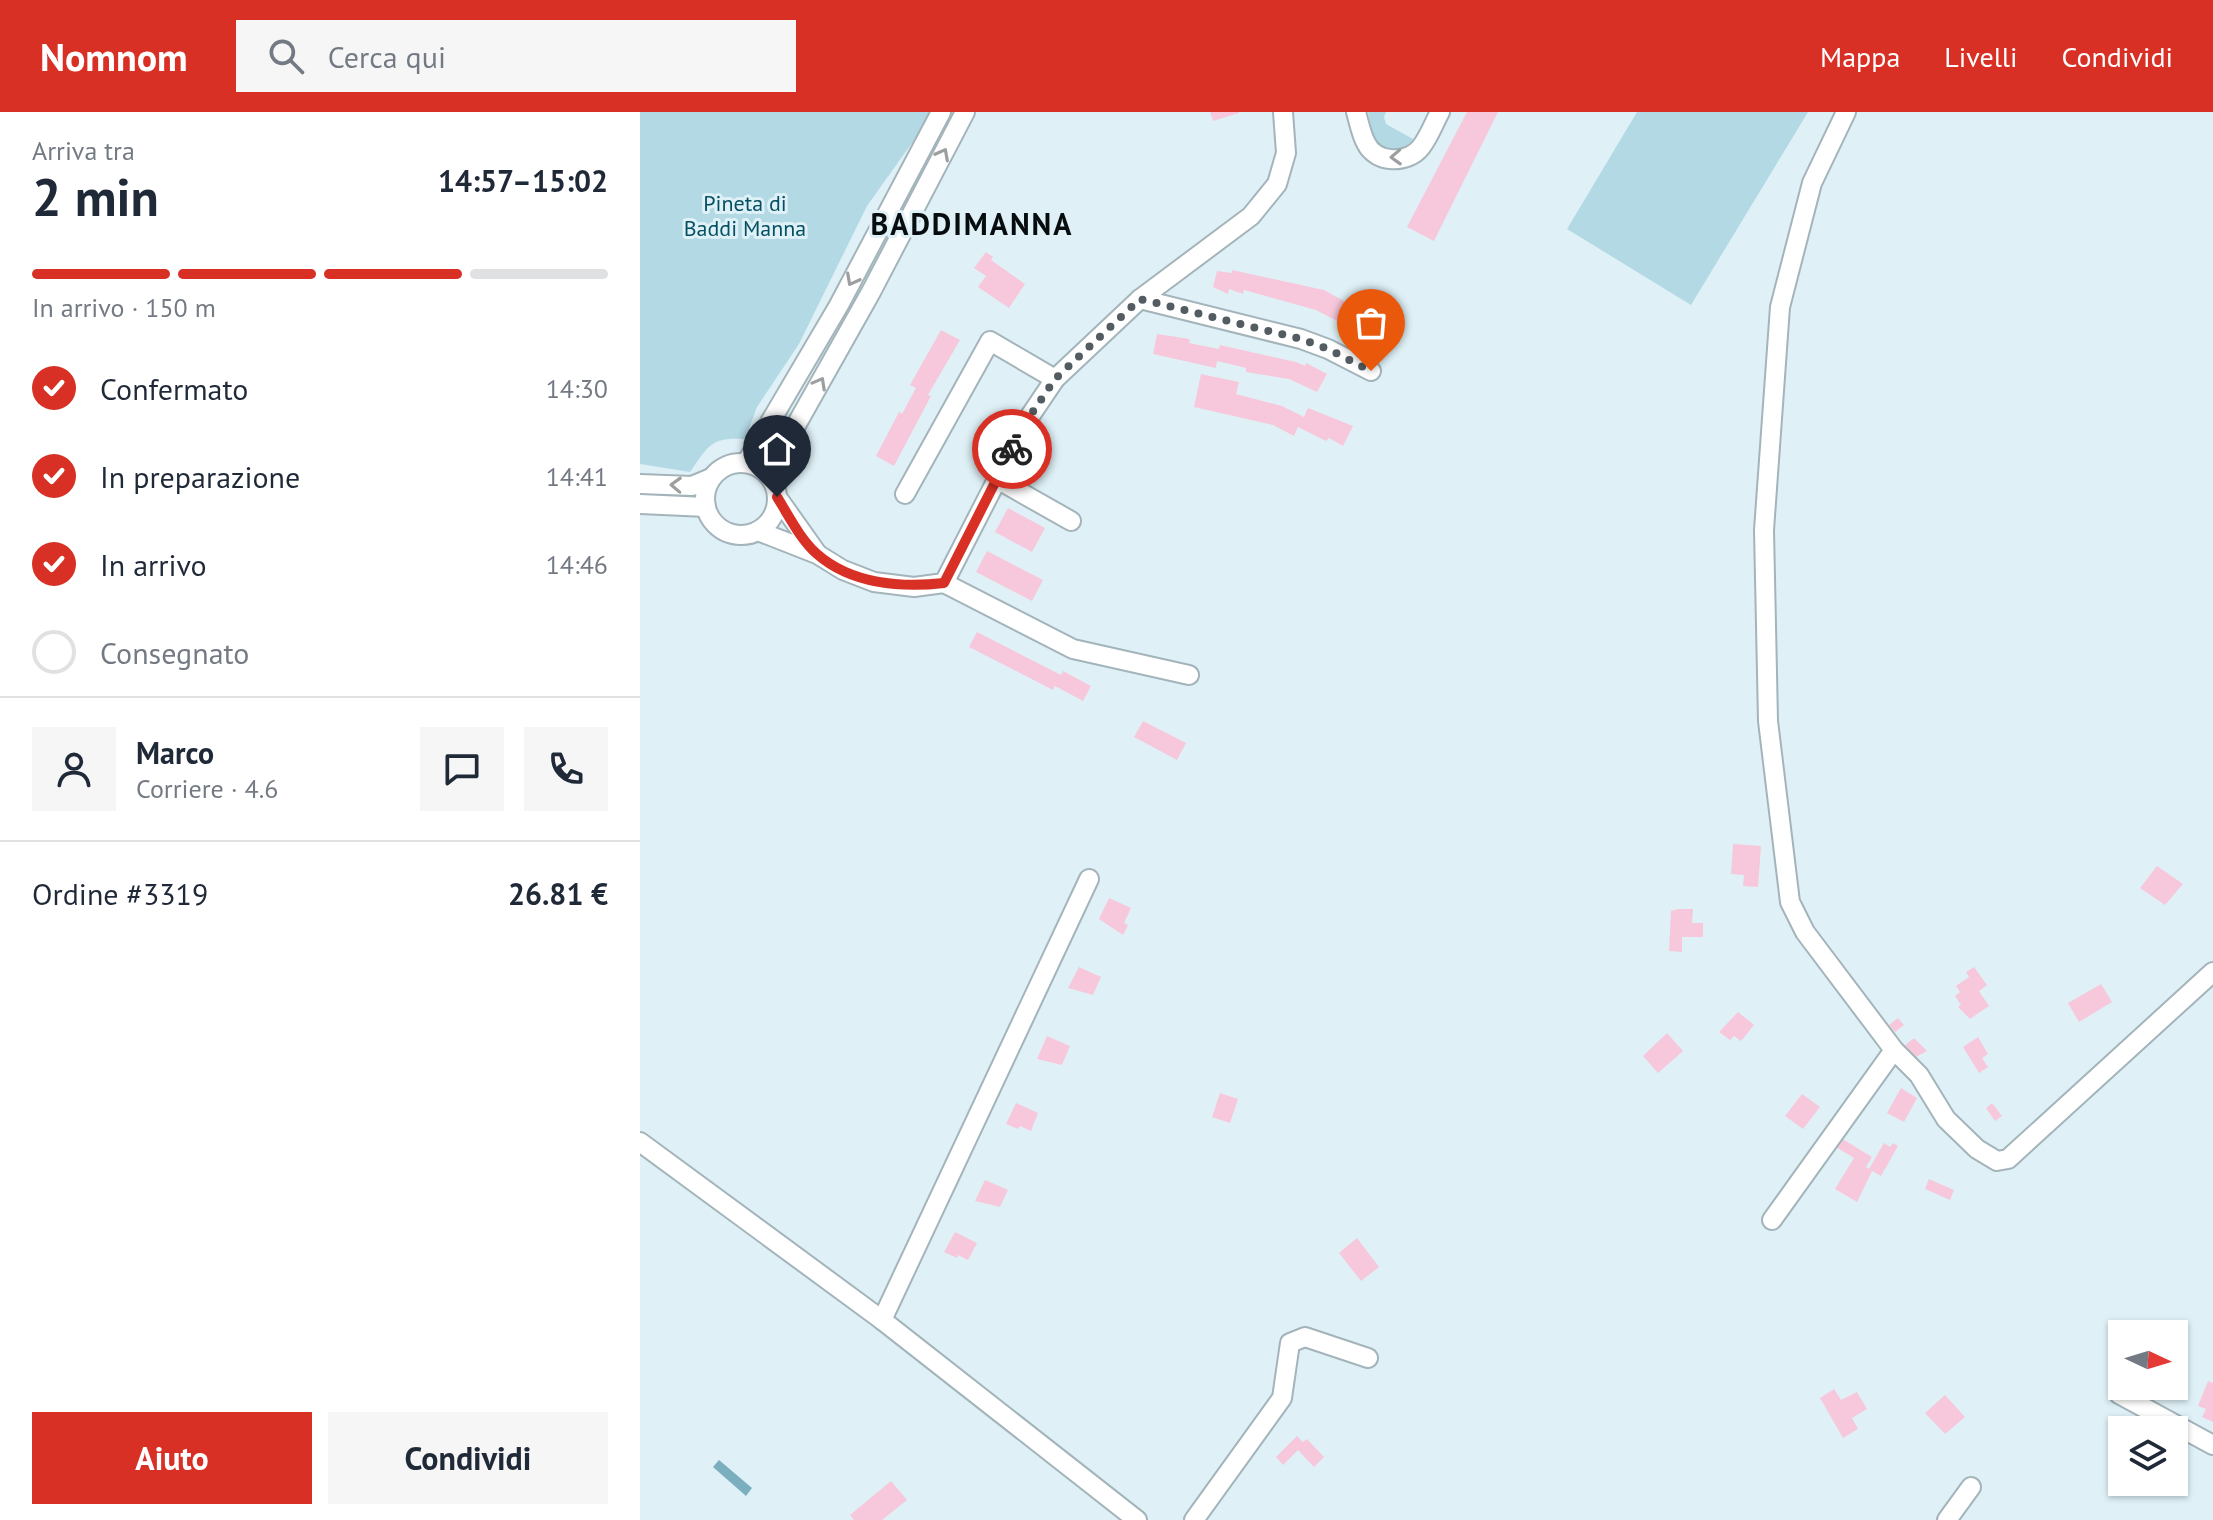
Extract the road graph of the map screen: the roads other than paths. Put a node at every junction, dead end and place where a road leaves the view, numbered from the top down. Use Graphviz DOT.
graph roads {
  1 [pos="941,112"];
  2 [pos="965,112"];
  3 [pos="1283,112"];
  4 [pos="1356,112"];
  5 [pos="1440,112"];
  6 [pos="1846,112"];
  7 [pos="1140,299"];
  8 [pos="1371,371"];
  9 [pos="1055,379"];
  10 [pos="746,463"];
  11 [pos="768,475"];
  12 [pos="711,478"];
  13 [pos="997,479"];
  14 [pos="640,484"];
  15 [pos="905,494"];
  16 [pos="777,497"];
  17 [pos="640,504"];
  18 [pos="706,507"];
  19 [pos="1071,521"];
  20 [pos="758,531"];
  21 [pos="817,554"];
  22 [pos="944,583"];
  23 [pos="1189,675"];
  24 [pos="1089,879"];
  25 [pos="2213,972"];
  26 [pos="1894,1050"];
  27 [pos="640,1142"];
  28 [pos="1772,1220"];
  29 [pos="882,1320"];
  30 [pos="1368,1358"];
  31 [pos="2130,1400"];
  32 [pos="2213,1445"];
  33 [pos="1971,1487"];
  34 [pos="1137,1520"];
  35 [pos="1194,1520"];
  36 [pos="1947,1520"];
  1 -- 10 [label="street, one-way"];
  11 -- 2 [label="street, one-way"];
  3 -- 7 [label="street"];
  5 -- 4 [label="street, one-way"];
  6 -- 26 [label="street"];
  7 -- 8 [label="street"];
  7 -- 9 [label="street"];
  9 -- 13 [label="street"];
  9 -- 15 [label="street"];
  10 -- 11 [label="street"];
  10 -- 12 [label="street"];
  11 -- 16 [label="street"];
  12 -- 14 [label="street, one-way"];
  12 -- 18 [label="street"];
  13 -- 19 [label="street"];
  13 -- 22 [label="street"];
  16 -- 20 [label="street"];
  16 -- 21 [label="street"];
  17 -- 18 [label="street"];
  18 -- 20 [label="street"];
  20 -- 21 [label="street"];
  21 -- 22 [label="street"];
  22 -- 23 [label="street"];
  24 -- 29 [label="street"];
  25 -- 26 [label="street"];
  26 -- 28 [label="street"];
  27 -- 29 [label="street"];
  29 -- 34 [label="street"];
  30 -- 35 [label="street"];
  31 -- 32 [label="street"];
  33 -- 36 [label="street"];
}
